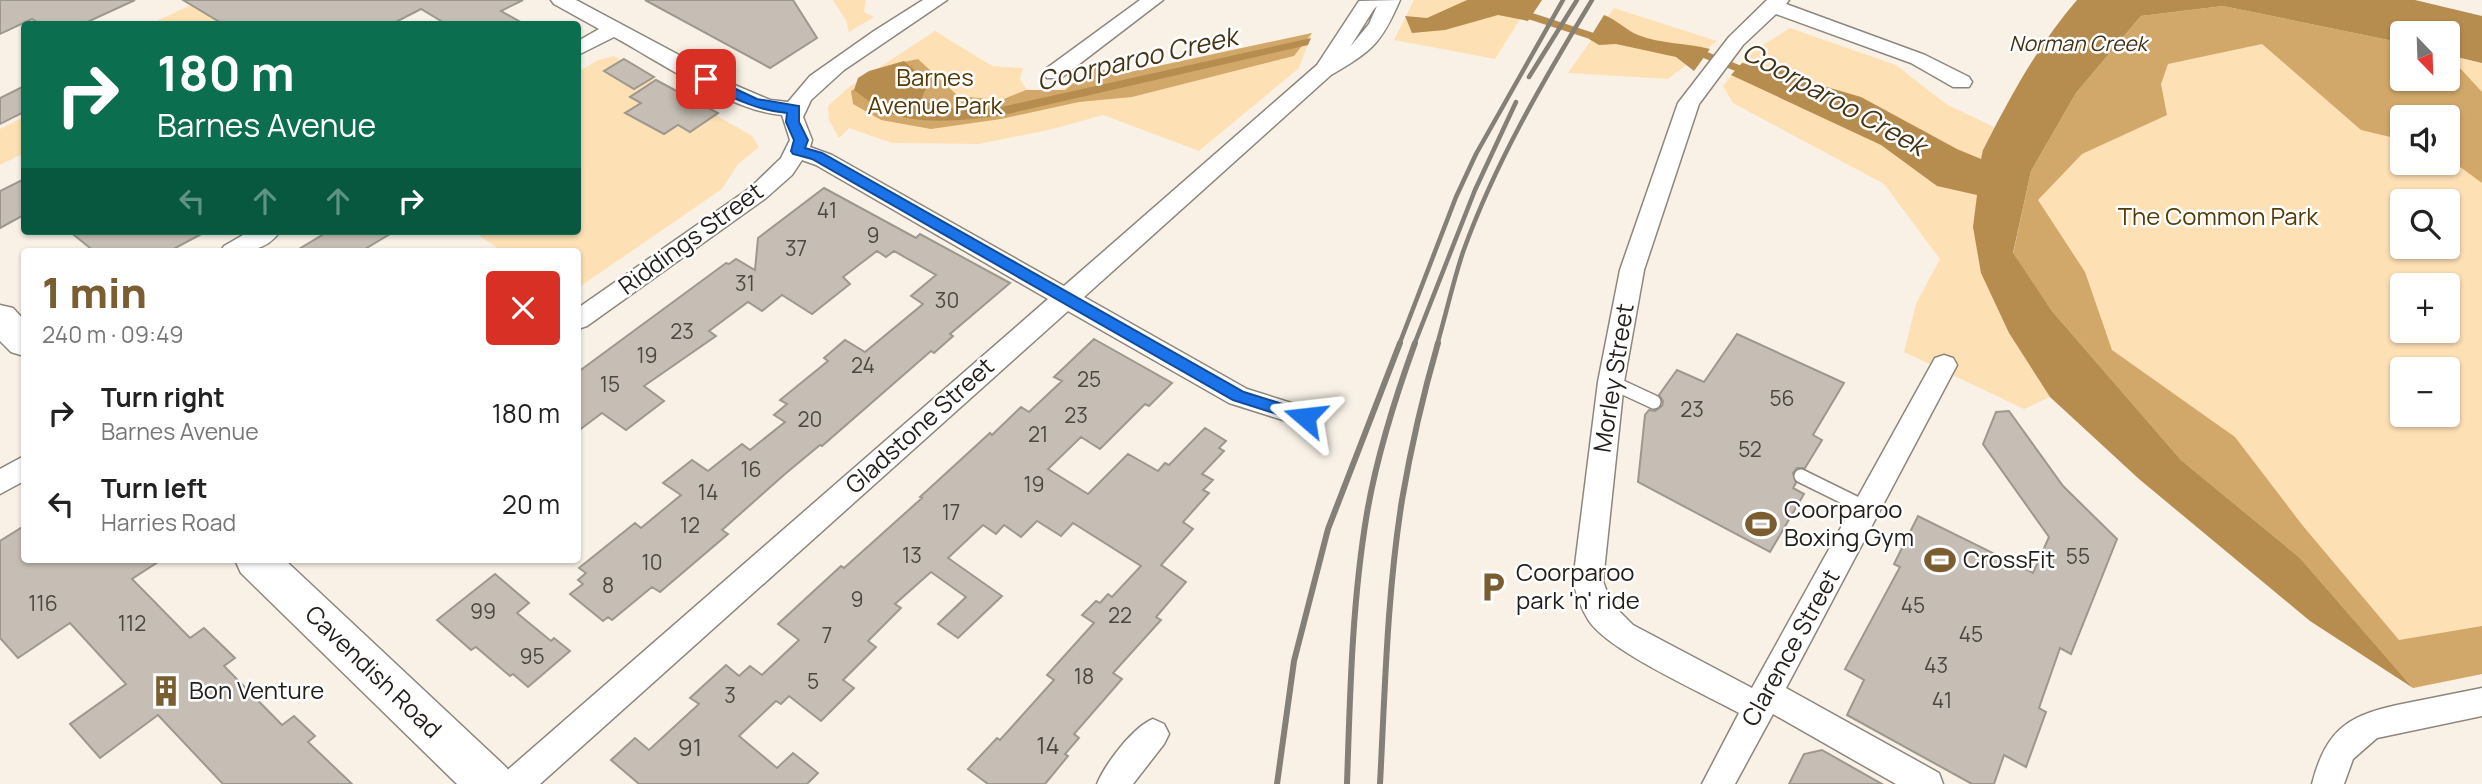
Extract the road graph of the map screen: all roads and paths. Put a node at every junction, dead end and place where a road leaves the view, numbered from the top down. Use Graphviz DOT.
graph roads {
  1 [pos="561,0"];
  2 [pos="937,0"];
  3 [pos="1153,0"];
  4 [pos="1373,0"];
  5 [pos="1390,0"];
  6 [pos="1776,3"];
  7 [pos="612,29"];
  8 [pos="581,47"];
  9 [pos="1324,70"];
  10 [pos="1054,73"];
  11 [pos="1961,82"];
  12 [pos="794,109"];
  13 [pos="798,151"];
  14 [pos="261,235"];
  15 [pos="239,248"];
  16 [pos="1066,297"];
  17 [pos="0,318"];
  18 [pos="581,318"];
  19 [pos="21,339"];
  20 [pos="1944,365"];
  21 [pos="1611,382"];
  22 [pos="1654,402"];
  23 [pos="1305,417"];
  24 [pos="21,469"];
  25 [pos="1801,476"];
  26 [pos="0,483"];
  27 [pos="1868,509"];
  28 [pos="259,563"];
  29 [pos="1761,700"];
  30 [pos="2482,702"];
  31 [pos="1153,734"];
  32 [pos="490,784"];
  33 [pos="516,784"];
  34 [pos="1112,784"];
  35 [pos="1718,784"];
  36 [pos="1927,784"];
  37 [pos="2328,784"];
  1 -- 7 [label="street"];
  2 -- 12 [label="street"];
  3 -- 10 [label="street"];
  4 -- 9 [label="street, Gladstone Street"];
  5 -- 9 [label="street, Gladstone Street"];
  6 -- 11 [label="street"];
  6 -- 21 [label="street, Morley Street"];
  7 -- 8 [label="street"];
  7 -- 12 [label="street"];
  9 -- 16 [label="street, Gladstone Street"];
  12 -- 13 [label="street"];
  13 -- 16 [label="street"];
  13 -- 18 [label="street, Riddings Street"];
  14 -- 15 [label="street"];
  16 -- 23 [label="street"];
  16 -- 33 [label="street, Gladstone Street"];
  17 -- 19 [label="main road"];
  20 -- 27 [label="street, Clarence Street"];
  21 -- 22 [label="lane"];
  21 -- 29 [label="street, Morley Street"];
  24 -- 26 [label="street"];
  25 -- 27 [label="lane"];
  27 -- 29 [label="street, Clarence Street"];
  28 -- 32 [label="main road, Cavendish Road"];
  29 -- 35 [label="street, Clarence Street"];
  29 -- 36 [label="street, Morley Street"];
  30 -- 37 [label="street"];
  31 -- 34 [label="street"];
}
